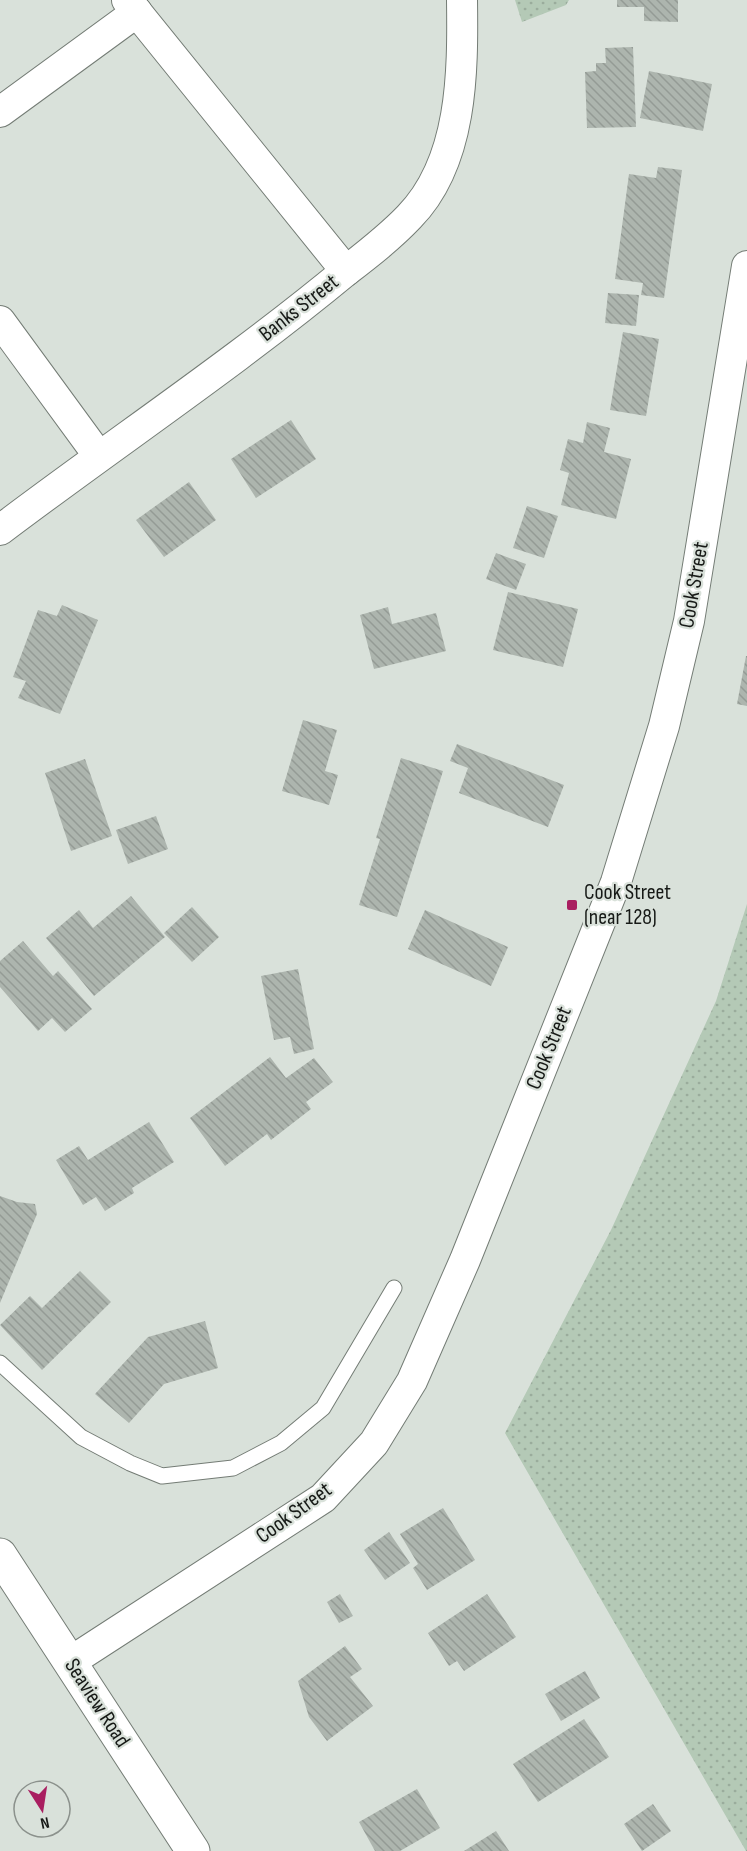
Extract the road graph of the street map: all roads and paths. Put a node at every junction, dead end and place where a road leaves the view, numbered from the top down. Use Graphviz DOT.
graph roads {
  1 [pos="462,0"];
  2 [pos="132,6"];
  3 [pos="0,112"];
  4 [pos="747,266"];
  5 [pos="346,271"];
  6 [pos="0,321"];
  7 [pos="98,455"];
  8 [pos="0,530"];
  9 [pos="394,1288"];
  10 [pos="0,1362"];
  11 [pos="0,1555"];
  12 [pos="70,1662"];
  13 [pos="194,1851"];
  1 -- 5 [label="street"];
  2 -- 3 [label="street"];
  2 -- 5 [label="street, Banks Street"];
  4 -- 12 [label="street, Cook Street"];
  5 -- 7 [label="street, Banks Street"];
  6 -- 7 [label="street"];
  7 -- 8 [label="street, Banks Street"];
  9 -- 10 [label="lane"];
  11 -- 12 [label="street, Seaview Road"];
  12 -- 13 [label="street, Seaview Road"];
}
